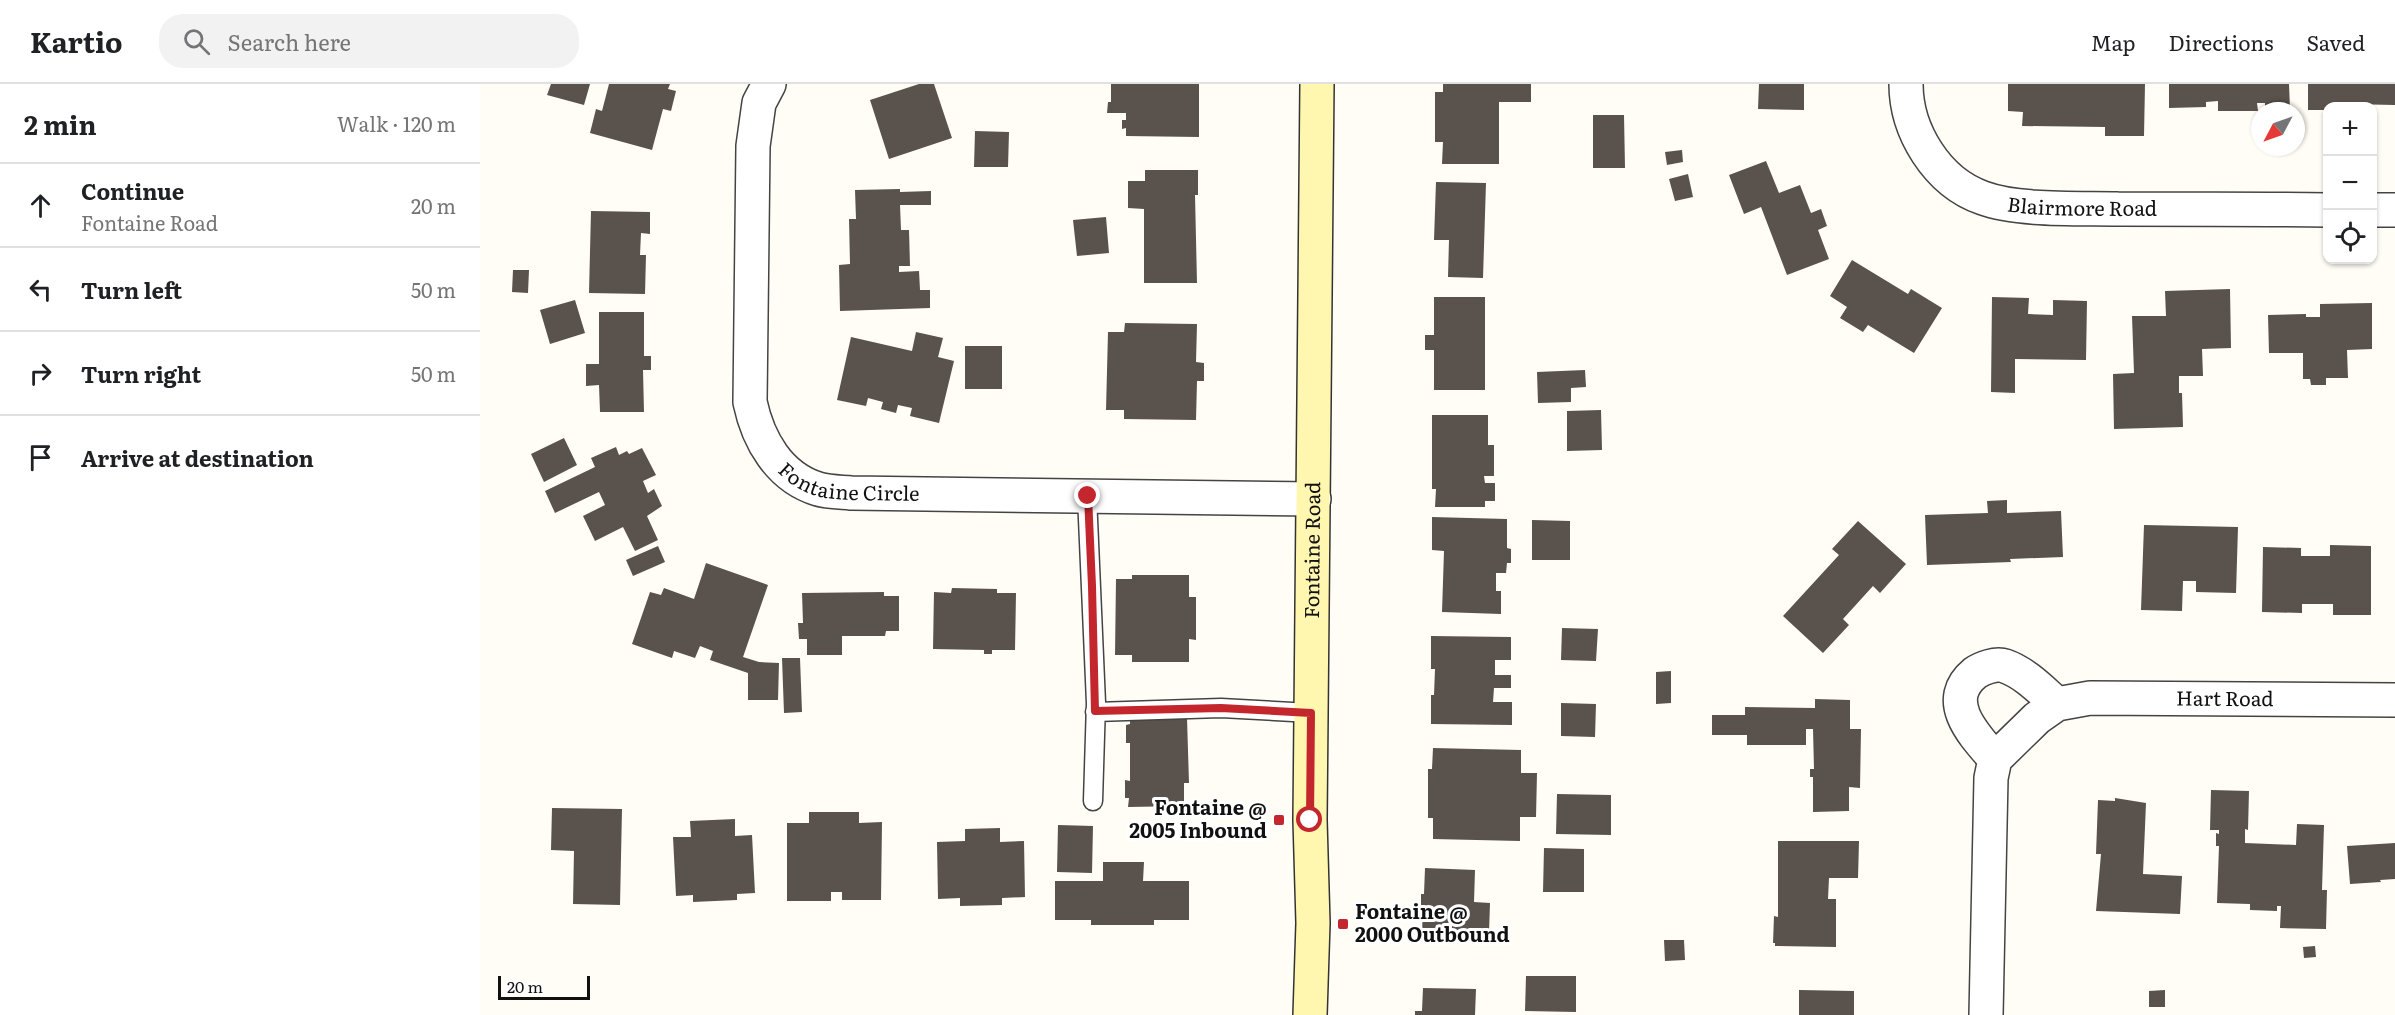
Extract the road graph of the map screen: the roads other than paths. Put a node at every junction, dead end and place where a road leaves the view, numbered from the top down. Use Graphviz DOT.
graph roads {
  1 [pos="769,84"];
  2 [pos="1317,84"];
  3 [pos="1906,84"];
  4 [pos="2323,210"];
  5 [pos="2377,210"];
  6 [pos="2395,210"];
  7 [pos="1088,496"];
  8 [pos="1314,499"];
  9 [pos="2395,700"];
  10 [pos="2057,704"];
  11 [pos="1095,711"];
  12 [pos="1311,713"];
  13 [pos="1995,759"];
  14 [pos="1093,801"];
  15 [pos="1310,1015"];
  16 [pos="1986,1015"];
  1 -- 7 [label="street, Fontaine Circle"];
  2 -- 8 [label="street, Fontaine Road"];
  3 -- 4 [label="street, Blairmore Road"];
  5 -- 6 [label="street"];
  7 -- 8 [label="street, Fontaine Circle"];
  7 -- 11 [label="lane"];
  8 -- 12 [label="street, Fontaine Road"];
  9 -- 10 [label="street, Hart Road"];
  10 -- 13 [label="street, Hart Road"];
  10 -- 13 [label="street"];
  11 -- 12 [label="lane"];
  11 -- 14 [label="lane"];
  12 -- 15 [label="street, Fontaine Road"];
  13 -- 16 [label="street"];
}
